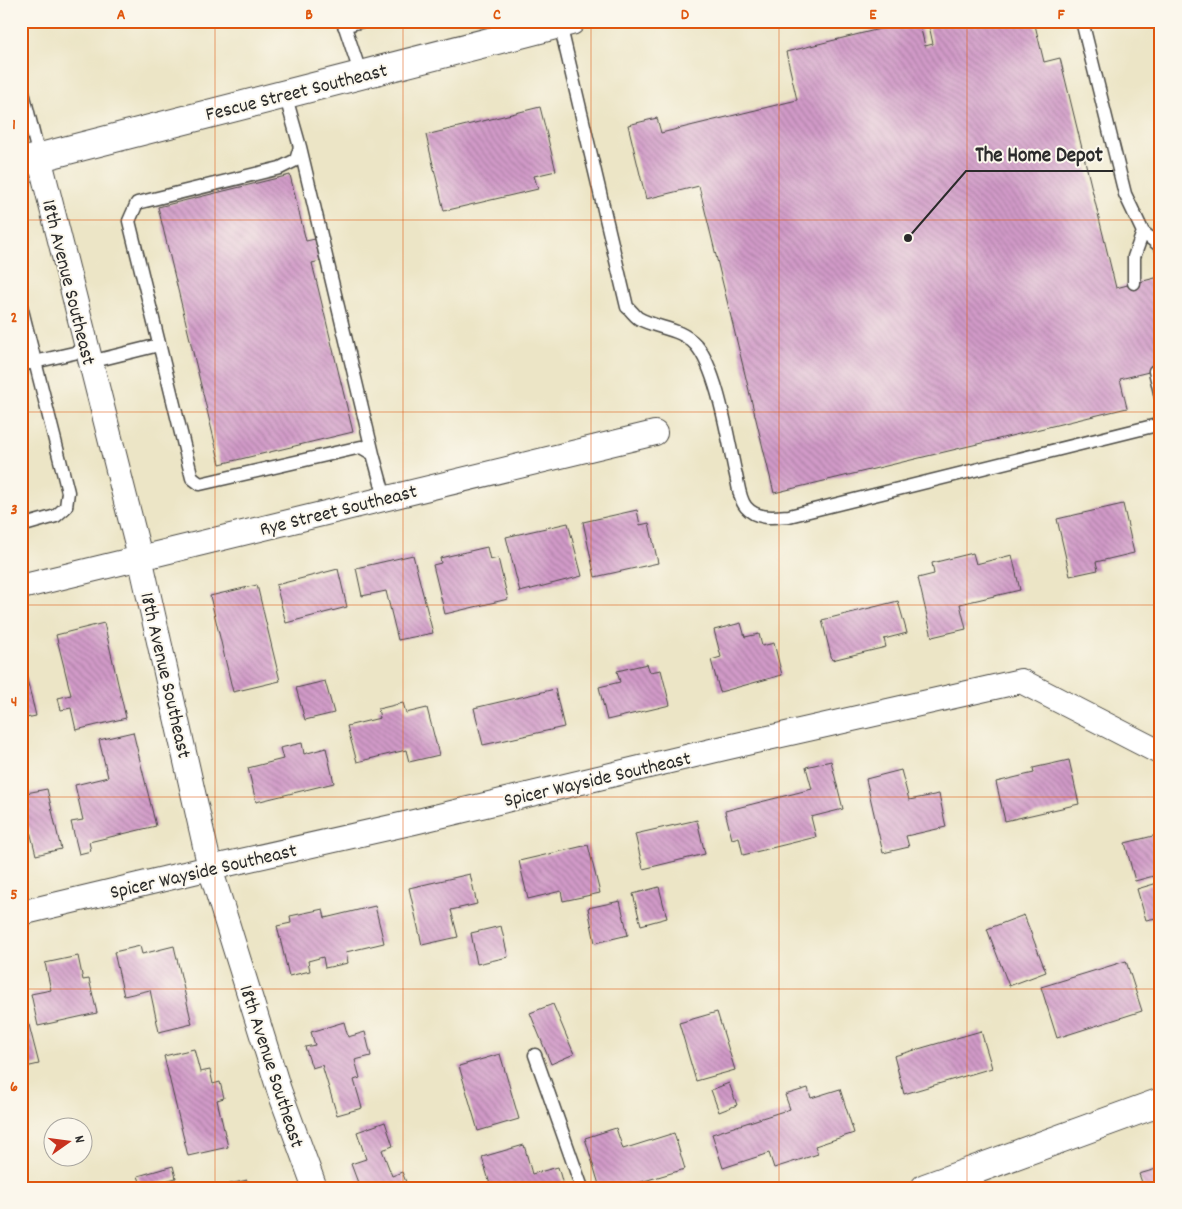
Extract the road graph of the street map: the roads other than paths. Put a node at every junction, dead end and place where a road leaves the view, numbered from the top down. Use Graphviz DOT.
graph roads {
  1 [pos="362,21"];
  2 [pos="1082,21"];
  3 [pos="565,23"];
  4 [pos="344,24"];
  5 [pos="361,75"];
  6 [pos="21,84"];
  7 [pos="285,94"];
  8 [pos="300,147"];
  9 [pos="30,159"];
  10 [pos="1143,232"];
  11 [pos="1161,247"];
  12 [pos="1134,284"];
  13 [pos="21,306"];
  14 [pos="159,345"];
  15 [pos="89,356"];
  16 [pos="35,362"];
  17 [pos="21,365"];
  18 [pos="1155,371"];
  19 [pos="1161,397"];
  20 [pos="1161,424"];
  21 [pos="655,433"];
  22 [pos="373,454"];
  23 [pos="385,498"];
  24 [pos="21,526"];
  25 [pos="140,557"];
  26 [pos="21,587"];
  27 [pos="1161,752"];
  28 [pos="210,868"];
  29 [pos="21,913"];
  30 [pos="535,1055"];
  31 [pos="1161,1102"];
  32 [pos="315,1188"];
  33 [pos="582,1188"];
  34 [pos="925,1188"];
  1 -- 4 [label="lane"];
  2 -- 10 [label="lane"];
  3 -- 5 [label="street, Fescue Street Southeast"];
  3 -- 20 [label="lane"];
  4 -- 5 [label="lane"];
  5 -- 7 [label="street, Fescue Street Southeast"];
  6 -- 9 [label="lane"];
  7 -- 8 [label="lane"];
  7 -- 9 [label="street, Fescue Street Southeast"];
  8 -- 14 [label="lane"];
  8 -- 22 [label="lane"];
  9 -- 15 [label="street, 18th Avenue Southeast"];
  10 -- 11 [label="lane"];
  10 -- 12 [label="lane"];
  13 -- 16 [label="lane"];
  14 -- 15 [label="lane"];
  14 -- 22 [label="lane"];
  15 -- 16 [label="lane"];
  15 -- 25 [label="street, 18th Avenue Southeast"];
  16 -- 17 [label="lane"];
  16 -- 24 [label="lane"];
  18 -- 19 [label="lane"];
  21 -- 23 [label="street, Rye Street Southeast"];
  22 -- 23 [label="lane"];
  23 -- 25 [label="street, Rye Street Southeast"];
  25 -- 26 [label="street, Rye Street Southeast"];
  25 -- 28 [label="street, 18th Avenue Southeast"];
  27 -- 28 [label="street, Spicer Wayside Southeast"];
  28 -- 29 [label="street, Spicer Wayside Southeast"];
  28 -- 32 [label="street, 18th Avenue Southeast"];
  30 -- 33 [label="lane"];
  31 -- 34 [label="street"];
}
